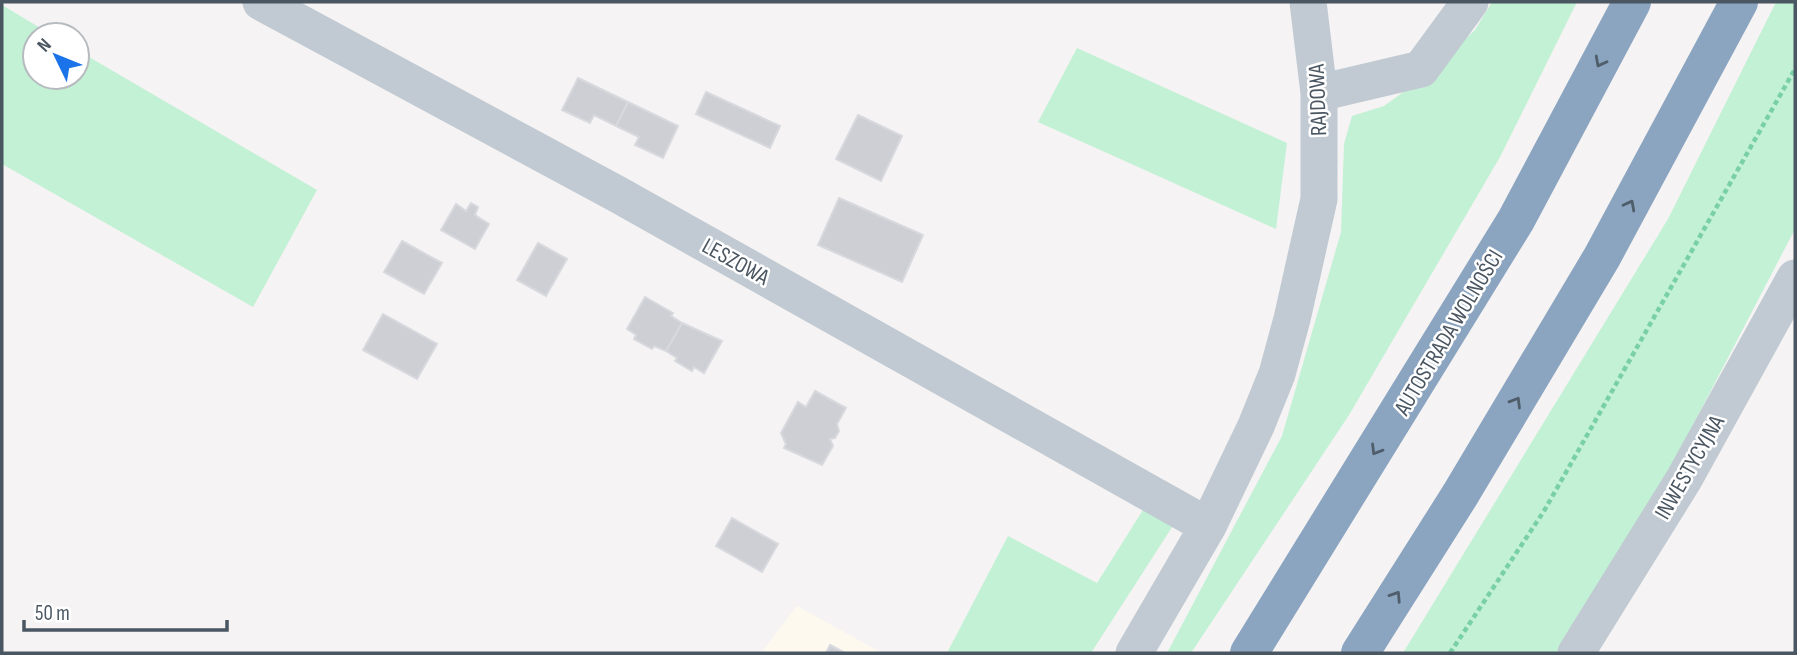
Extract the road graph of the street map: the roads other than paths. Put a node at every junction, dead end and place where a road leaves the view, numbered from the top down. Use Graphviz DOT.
graph roads {
  1 [pos="261,2"];
  2 [pos="1308,2"];
  3 [pos="1471,2"];
  4 [pos="1632,2"];
  5 [pos="1739,2"];
  6 [pos="1319,93"];
  7 [pos="1795,278"];
  8 [pos="1208,526"];
  9 [pos="1134,653"];
  10 [pos="1249,653"];
  11 [pos="1360,653"];
  12 [pos="1576,653"];
  1 -- 8 [label="street, LESZOWA"];
  2 -- 6 [label="street, RAJDOWA"];
  3 -- 6 [label="street"];
  4 -- 10 [label="highway, AUTOSTRADA WOLNOŚCI, one-way"];
  11 -- 5 [label="highway, one-way"];
  6 -- 8 [label="street, RAJDOWA"];
  7 -- 12 [label="street, INWESTYCYJNA"];
  8 -- 9 [label="street, RAJDOWA"];
}
